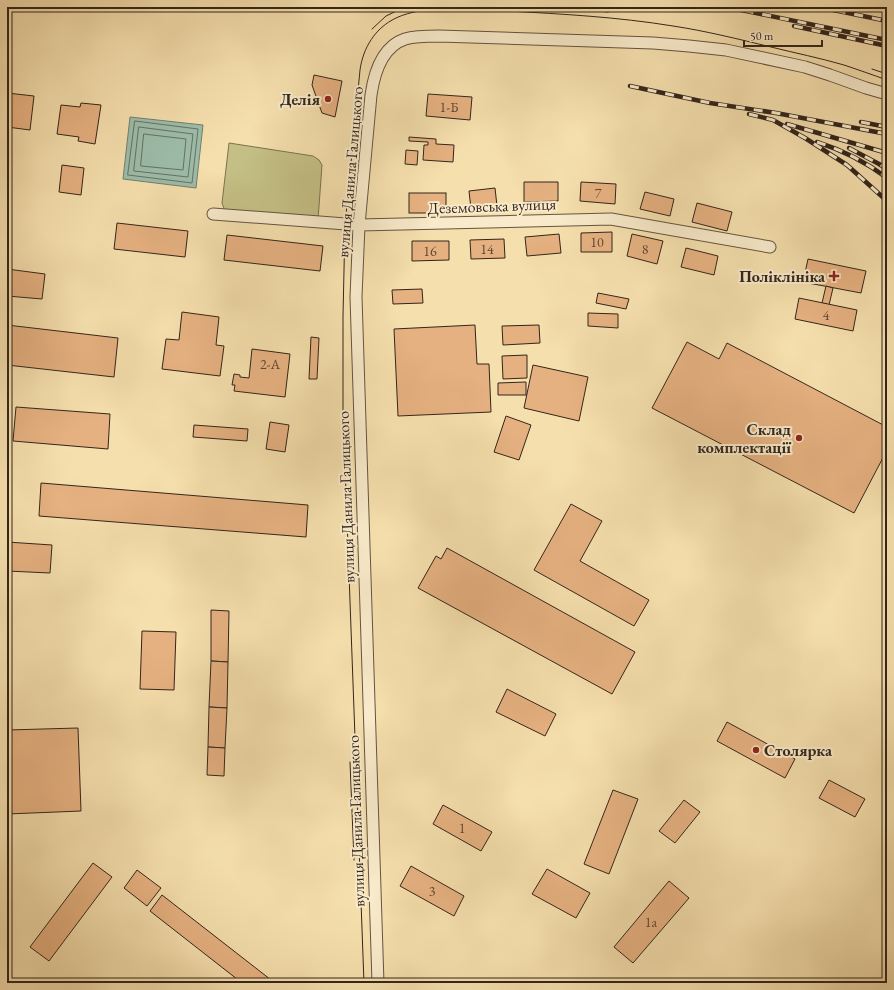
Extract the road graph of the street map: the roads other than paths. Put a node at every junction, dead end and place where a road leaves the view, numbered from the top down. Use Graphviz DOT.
graph roads {
  1 [pos="887,94"];
  2 [pos="213,214"];
  3 [pos="359,225"];
  4 [pos="770,247"];
  5 [pos="378,983"];
  1 -- 3 [label="street, вулиця Данила Галицького"];
  2 -- 3 [label="street, Деземовська вулиця"];
  3 -- 4 [label="street, Деземовська вулиця"];
  3 -- 5 [label="street, вулиця Данила Галицького"];
}
